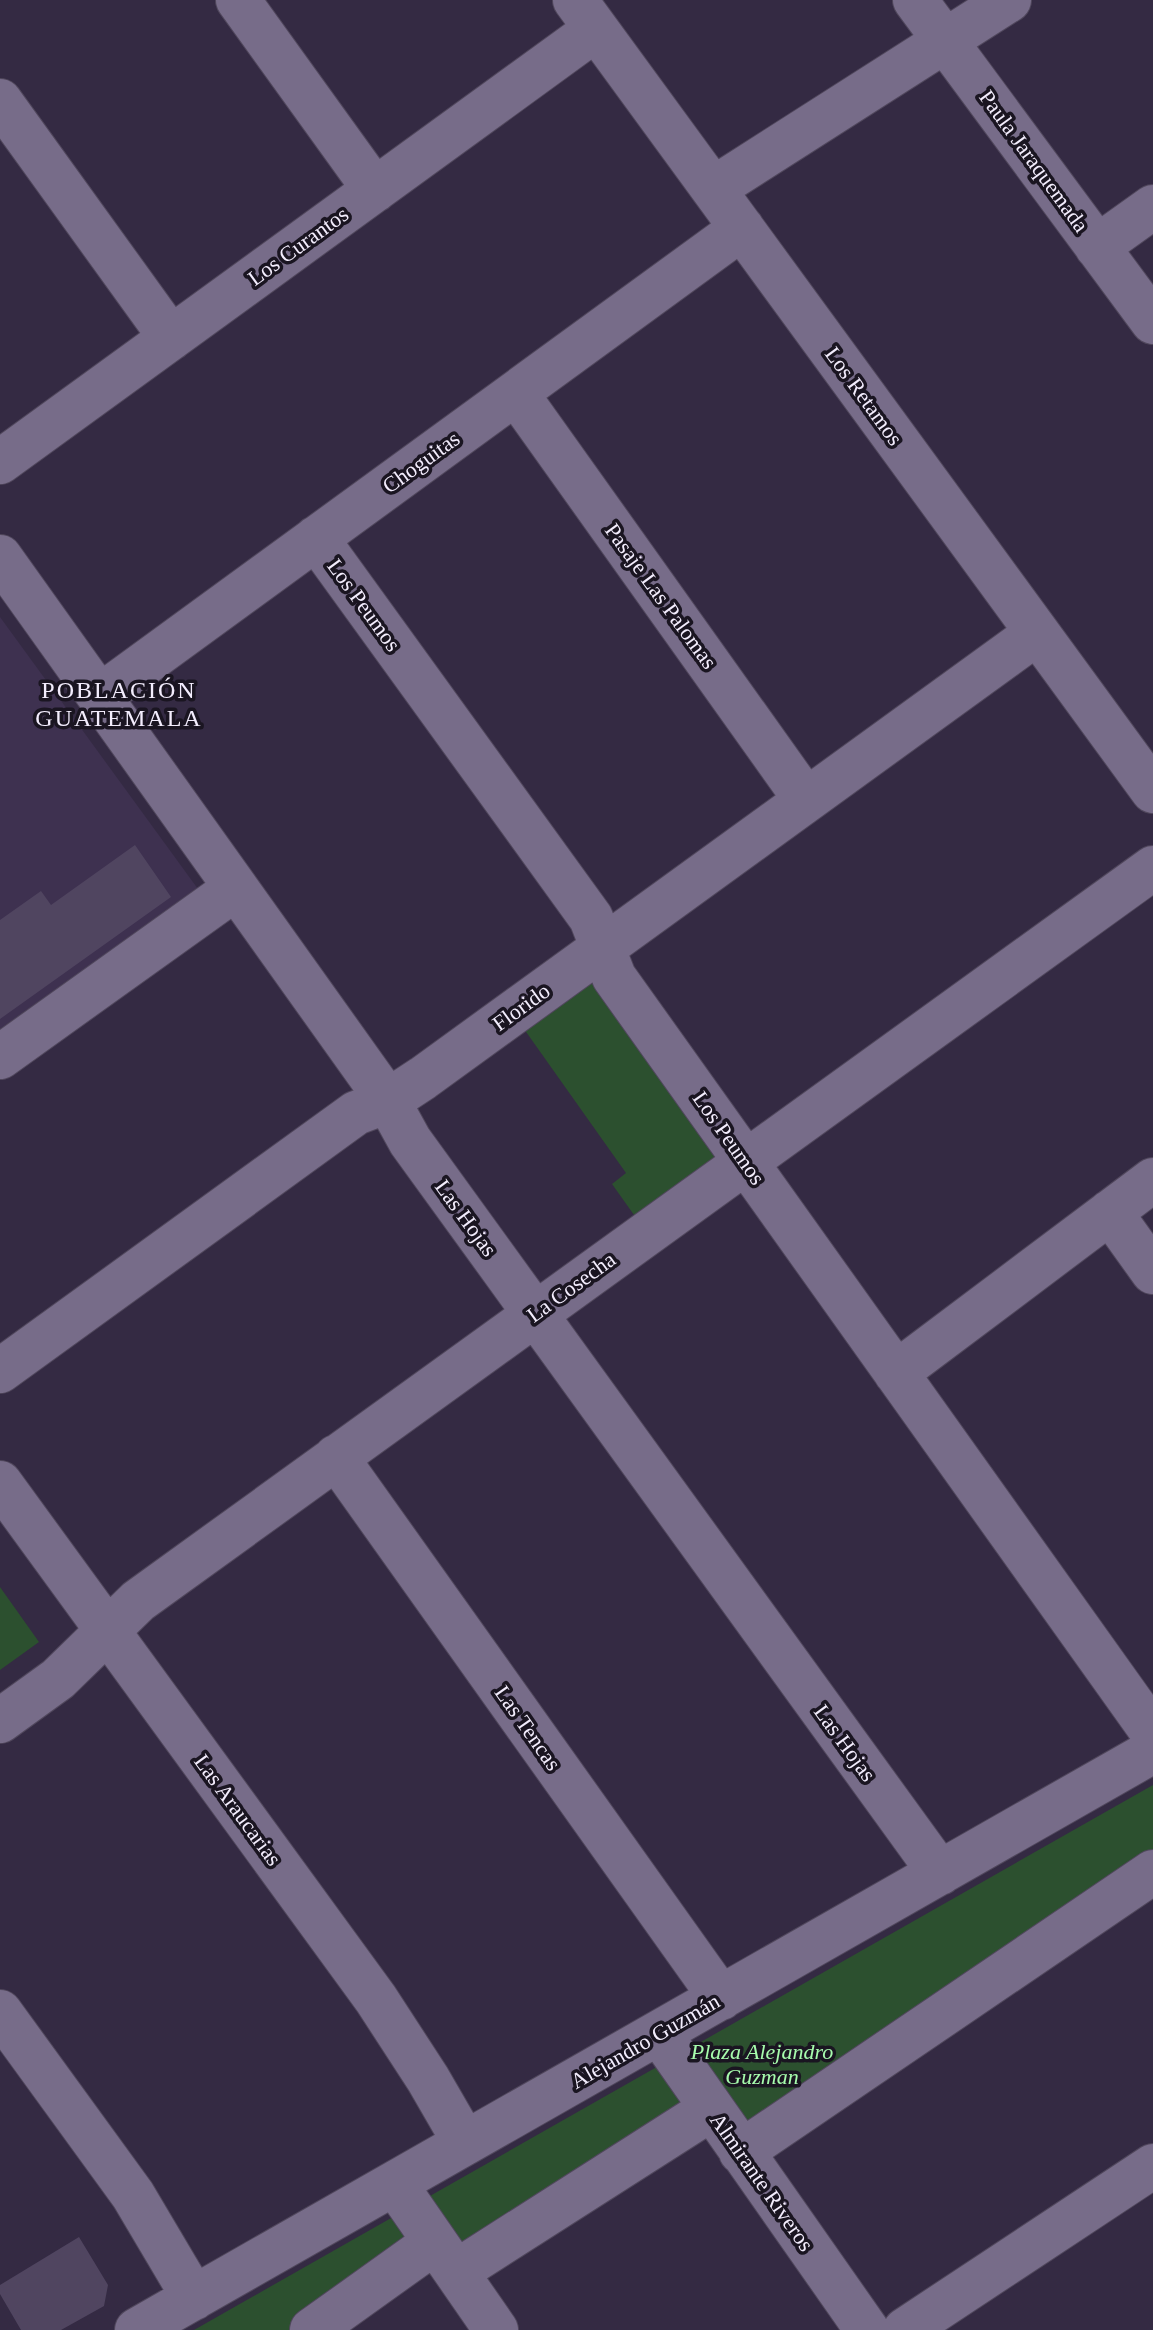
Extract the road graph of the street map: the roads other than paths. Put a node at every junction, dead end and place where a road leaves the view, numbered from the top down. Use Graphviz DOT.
graph roads {
  1 [pos="238,0"];
  2 [pos="915,0"];
  3 [pos="1009,0"];
  4 [pos="586,15"];
  5 [pos="946,40"];
  6 [pos="0,101"];
  7 [pos="713,189"];
  8 [pos="375,190"];
  9 [pos="1153,207"];
  10 [pos="742,228"];
  11 [pos="1097,247"];
  12 [pos="1153,322"];
  13 [pos="171,338"];
  14 [pos="516,393"];
  15 [pos="0,462"];
  16 [pos="316,538"];
  17 [pos="0,557"];
  18 [pos="1037,633"];
  19 [pos="100,696"];
  20 [pos="1153,791"];
  21 [pos="806,800"];
  22 [pos="1153,868"];
  23 [pos="236,888"];
  24 [pos="602,947"];
  25 [pos="0,1057"];
  26 [pos="388,1101"];
  27 [pos="745,1161"];
  28 [pos="1153,1180"];
  29 [pos="1110,1212"];
  30 [pos="1153,1272"];
  31 [pos="534,1313"];
  32 [pos="0,1371"];
  33 [pos="896,1373"];
  34 [pos="336,1457"];
  35 [pos="0,1483"];
  36 [pos="108,1632"];
  37 [pos="0,1721"];
  38 [pos="1153,1733"];
  39 [pos="1153,1751"];
  40 [pos="1153,1872"];
  41 [pos="940,1873"];
  42 [pos="721,1998"];
  43 [pos="3,2021"];
  44 [pos="659,2033"];
  45 [pos="711,2109"];
  46 [pos="465,2143"];
  47 [pos="741,2152"];
  48 [pos="1148,2179"];
  49 [pos="395,2184"];
  50 [pos="446,2257"];
  51 [pos="169,2318"];
  52 [pos="312,2330"];
  53 [pos="496,2330"];
  54 [pos="867,2330"];
  55 [pos="905,2330"];
  1 -- 8 [label="street"];
  2 -- 5 [label="street, Paula Jaraquemada"];
  3 -- 5 [label="street"];
  4 -- 7 [label="street, Los Retamos"];
  4 -- 8 [label="street, Los Curantos"];
  5 -- 7 [label="street"];
  5 -- 11 [label="street, Paula Jaraquemada"];
  6 -- 13 [label="street"];
  7 -- 10 [label="street, Los Retamos"];
  8 -- 13 [label="street, Los Curantos"];
  9 -- 11 [label="street"];
  10 -- 14 [label="street, Choguitas"];
  10 -- 18 [label="street, Los Retamos"];
  11 -- 12 [label="street, Paula Jaraquemada"];
  13 -- 15 [label="street, Los Curantos"];
  14 -- 16 [label="street, Choguitas"];
  14 -- 21 [label="street, Pasaje Las Palomas"];
  16 -- 19 [label="street, Choguitas"];
  16 -- 24 [label="street, Los Peumos"];
  17 -- 19 [label="street, Las Hojas"];
  18 -- 20 [label="street, Los Retamos"];
  18 -- 21 [label="street, Florido"];
  19 -- 23 [label="street, Las Hojas"];
  21 -- 24 [label="street, Florido"];
  22 -- 27 [label="street, La Cosecha"];
  23 -- 25 [label="street"];
  23 -- 26 [label="street, Las Hojas"];
  24 -- 26 [label="street, Florido"];
  24 -- 27 [label="street, Los Peumos"];
  26 -- 31 [label="street, Las Hojas"];
  26 -- 32 [label="street, Florido"];
  27 -- 31 [label="street, La Cosecha"];
  27 -- 33 [label="street, Los Peumos"];
  28 -- 29 [label="street"];
  29 -- 30 [label="street"];
  29 -- 33 [label="street"];
  31 -- 34 [label="street, La Cosecha"];
  31 -- 41 [label="street, Las Hojas"];
  33 -- 38 [label="street, Los Peumos"];
  34 -- 36 [label="street, La Cosecha"];
  34 -- 42 [label="street, Las Tencas"];
  35 -- 36 [label="street, Las Araucarias"];
  36 -- 37 [label="street, La Cosecha"];
  36 -- 46 [label="street, Las Araucarias"];
  39 -- 41 [label="street, Alejandro Guzmán"];
  40 -- 47 [label="street"];
  41 -- 42 [label="street, Alejandro Guzmán"];
  42 -- 44 [label="street, Alejandro Guzmán"];
  43 -- 51 [label="street"];
  44 -- 45 [label="street, Almirante Riveros"];
  44 -- 46 [label="street, Alejandro Guzmán"];
  45 -- 47 [label="street, Almirante Riveros"];
  45 -- 50 [label="street"];
  46 -- 49 [label="street, Alejandro Guzmán"];
  47 -- 54 [label="street, Almirante Riveros"];
  48 -- 55 [label="street"];
  49 -- 50 [label="street"];
  49 -- 51 [label="street, Alejandro Guzmán"];
  50 -- 52 [label="street"];
  50 -- 53 [label="street"];
}
